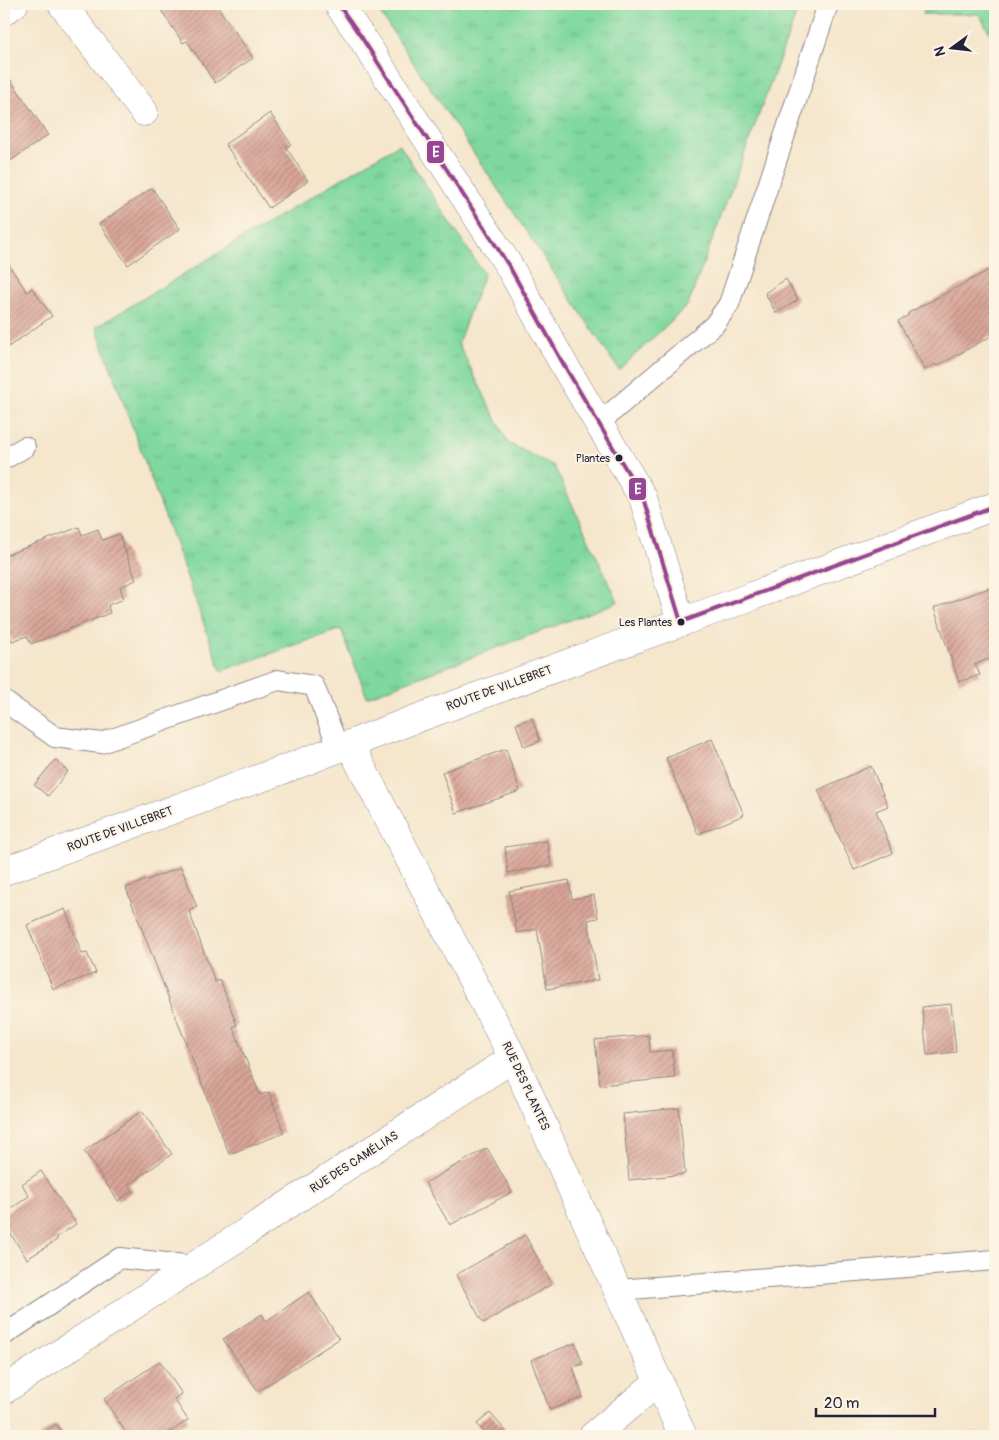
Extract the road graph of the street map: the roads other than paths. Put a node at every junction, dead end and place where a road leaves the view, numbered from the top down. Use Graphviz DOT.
graph roads {
  1 [pos="14,4"];
  2 [pos="62,4"];
  3 [pos="338,4"];
  4 [pos="828,4"];
  5 [pos="4,11"];
  6 [pos="144,112"];
  7 [pos="599,423"];
  8 [pos="25,447"];
  9 [pos="4,460"];
  10 [pos="995,506"];
  11 [pos="681,622"];
  12 [pos="4,701"];
  13 [pos="345,747"];
  14 [pos="4,871"];
  15 [pos="514,1058"];
  16 [pos="995,1260"];
  17 [pos="194,1266"];
  18 [pos="618,1290"];
  19 [pos="4,1335"];
  20 [pos="659,1381"];
  21 [pos="4,1390"];
  22 [pos="593,1436"];
  23 [pos="683,1436"];
  1 -- 5 [label="street"];
  2 -- 6 [label="street"];
  3 -- 7 [label="street"];
  4 -- 7 [label="lane"];
  7 -- 11 [label="street"];
  8 -- 9 [label="lane"];
  10 -- 11 [label="street, ROUTE DE VILLEBRET"];
  11 -- 13 [label="street, ROUTE DE VILLEBRET"];
  12 -- 13 [label="lane"];
  13 -- 14 [label="street, ROUTE DE VILLEBRET"];
  13 -- 15 [label="street, RUE DES PLANTES"];
  15 -- 17 [label="street, RUE DES CAMÉLIAS"];
  15 -- 18 [label="street, RUE DES PLANTES"];
  16 -- 18 [label="lane"];
  17 -- 19 [label="lane"];
  17 -- 21 [label="street, RUE DES CAMÉLIAS"];
  18 -- 20 [label="street, RUE DES PLANTES"];
  20 -- 22 [label="street"];
  20 -- 23 [label="street, RUE DES PLANTES"];
}
